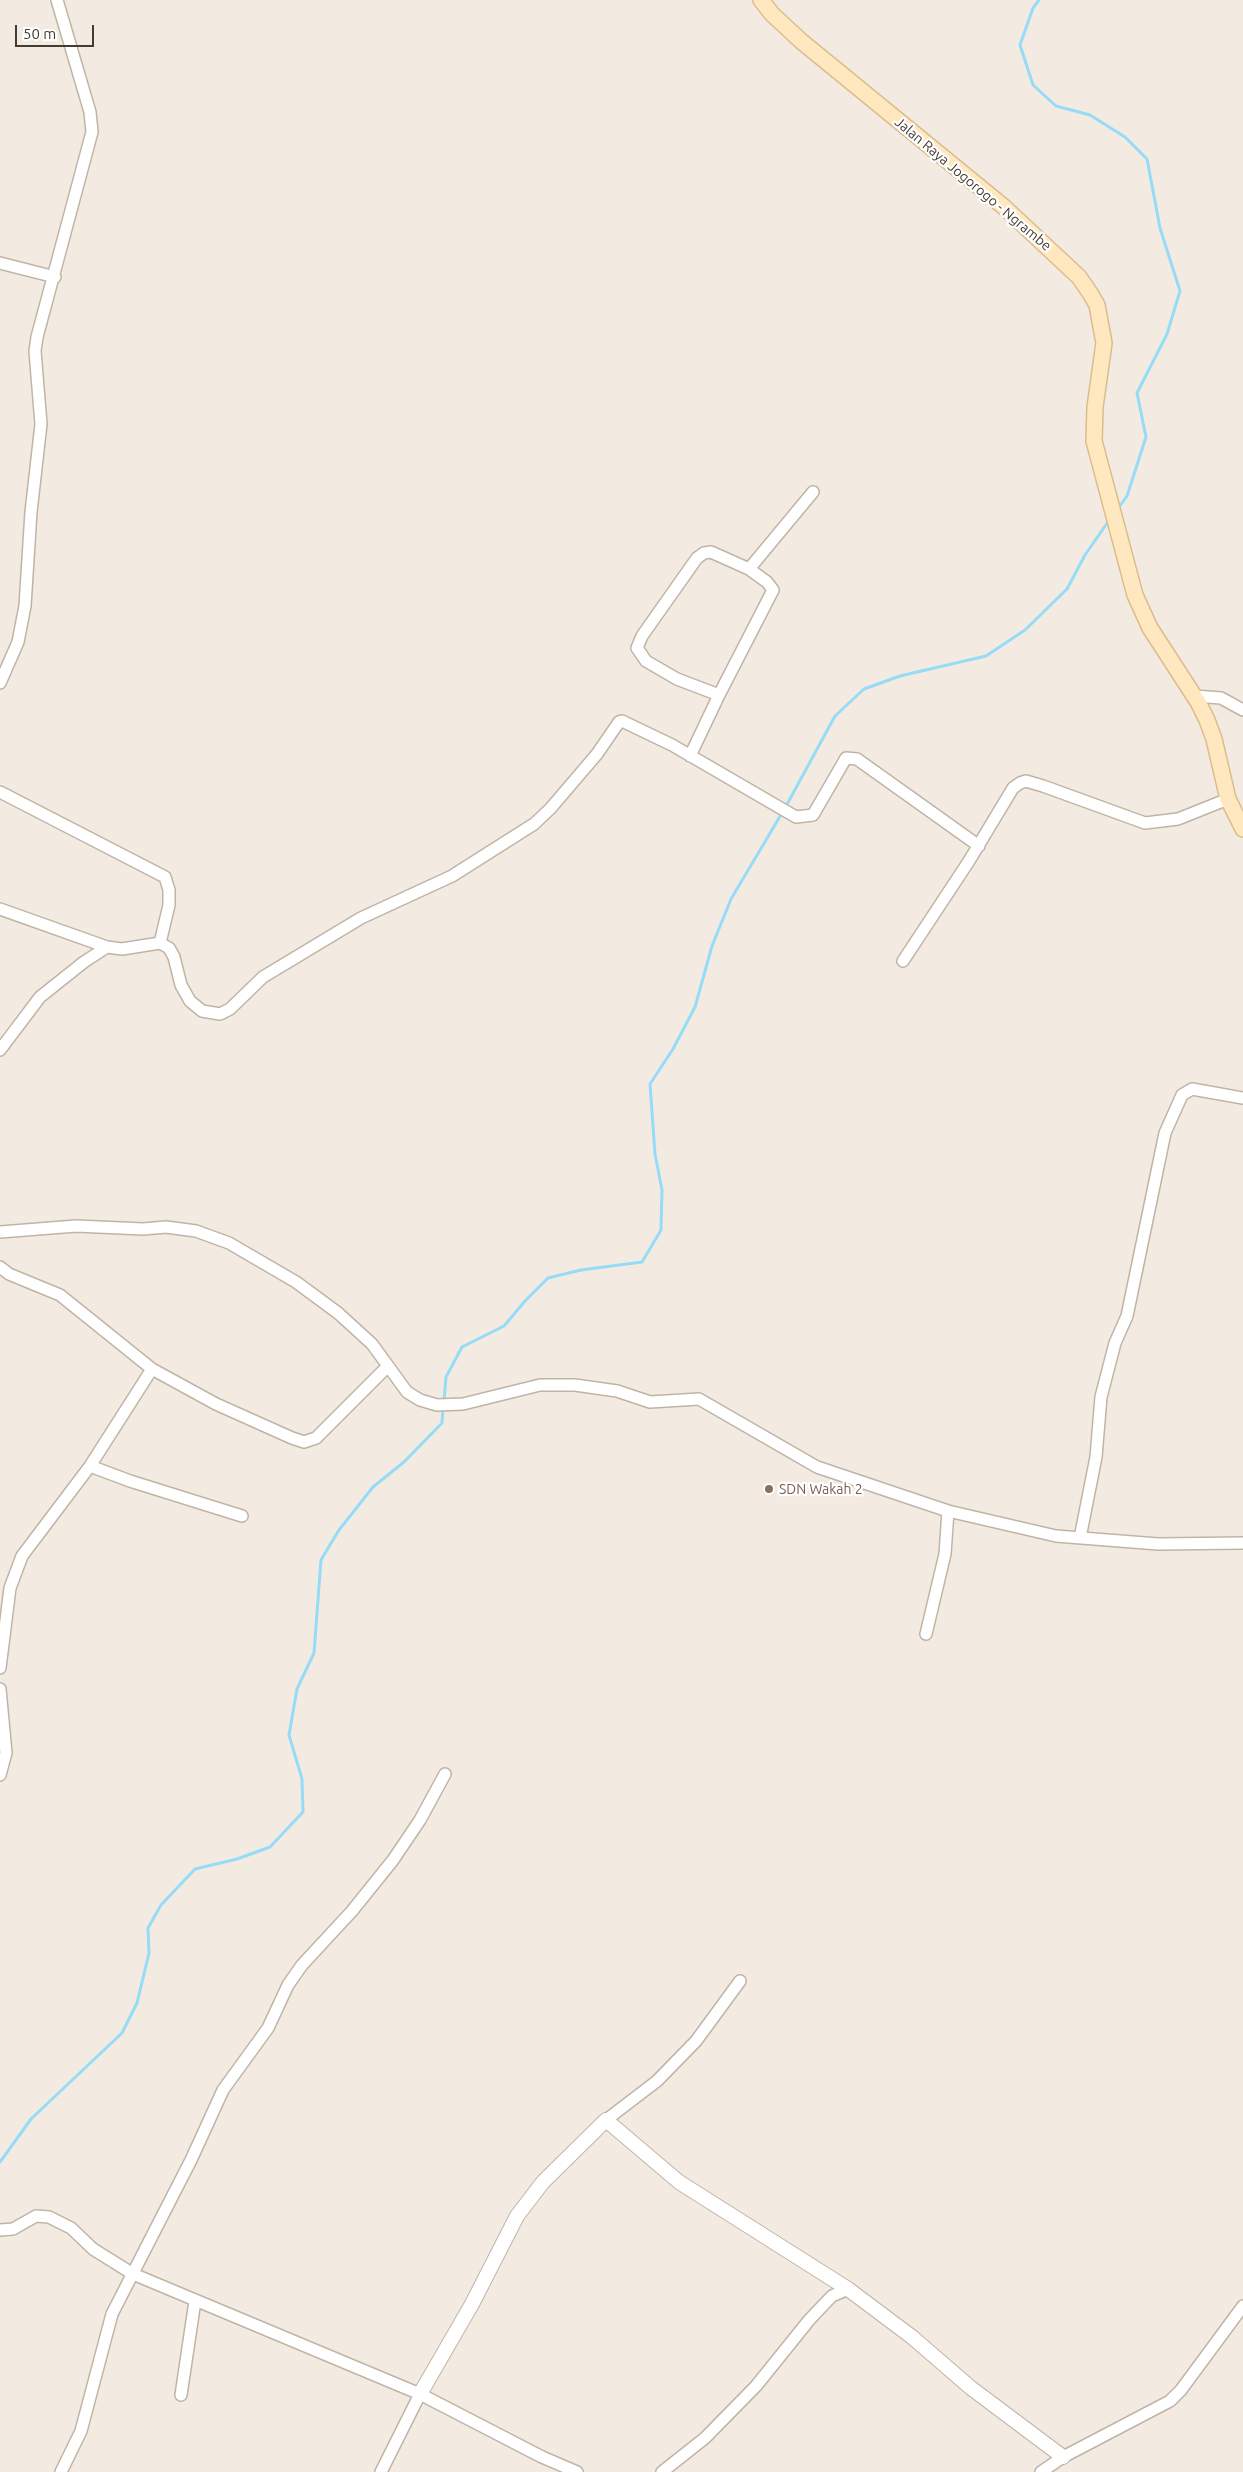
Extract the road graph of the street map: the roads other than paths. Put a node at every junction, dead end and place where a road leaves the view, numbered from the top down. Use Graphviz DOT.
graph roads {
  1 [pos="57,0"];
  2 [pos="761,0"];
  3 [pos="0,263"];
  4 [pos="55,277"];
  5 [pos="813,492"];
  6 [pos="750,569"];
  7 [pos="0,683"];
  8 [pos="719,695"];
  9 [pos="1194,696"];
  10 [pos="1243,710"];
  11 [pos="690,756"];
  12 [pos="0,792"];
  13 [pos="1228,799"];
  14 [pos="1243,829"];
  15 [pos="978,846"];
  16 [pos="0,909"];
  17 [pos="160,942"];
  18 [pos="107,947"];
  19 [pos="904,961"];
  20 [pos="0,1050"];
  21 [pos="1243,1098"];
  22 [pos="0,1232"];
  23 [pos="0,1267"];
  24 [pos="387,1367"];
  25 [pos="152,1370"];
  26 [pos="90,1466"];
  27 [pos="948,1511"];
  28 [pos="242,1516"];
  29 [pos="1080,1538"];
  30 [pos="1243,1543"];
  31 [pos="926,1634"];
  32 [pos="0,1668"];
  33 [pos="0,1689"];
  34 [pos="444,1774"];
  35 [pos="0,1775"];
  36 [pos="740,1981"];
  37 [pos="606,2120"];
  38 [pos="0,2230"];
  39 [pos="132,2274"];
  40 [pos="848,2289"];
  41 [pos="195,2301"];
  42 [pos="1243,2306"];
  43 [pos="420,2394"];
  44 [pos="180,2395"];
  45 [pos="1063,2457"];
  46 [pos="61,2472"];
  47 [pos="381,2472"];
  48 [pos="577,2472"];
  49 [pos="662,2472"];
  50 [pos="1041,2472"];
  1 -- 4 [label="street"];
  2 -- 9 [label="main road, Jalan Raya Jogorogo - Ngrambe"];
  3 -- 4 [label="street"];
  4 -- 7 [label="street"];
  5 -- 6 [label="street"];
  6 -- 8 [label="street"];
  6 -- 8 [label="street"];
  8 -- 11 [label="street"];
  9 -- 10 [label="street"];
  9 -- 13 [label="main road, Jalan Raya Jogorogo - Ngrambe"];
  11 -- 15 [label="street"];
  11 -- 17 [label="street"];
  12 -- 17 [label="street"];
  13 -- 14 [label="main road, Jalan Raya Jogorogo - Ngrambe"];
  13 -- 15 [label="street"];
  15 -- 19 [label="street"];
  16 -- 18 [label="street"];
  17 -- 18 [label="street"];
  18 -- 20 [label="street"];
  21 -- 29 [label="street"];
  22 -- 24 [label="street"];
  23 -- 25 [label="street"];
  24 -- 25 [label="street"];
  24 -- 27 [label="street"];
  25 -- 26 [label="street"];
  26 -- 28 [label="street"];
  26 -- 32 [label="street"];
  27 -- 29 [label="street"];
  27 -- 31 [label="street"];
  29 -- 30 [label="street"];
  33 -- 35 [label="street"];
  34 -- 39 [label="street"];
  36 -- 37 [label="street"];
  37 -- 40 [label="street"];
  37 -- 43 [label="street"];
  38 -- 39 [label="street"];
  39 -- 41 [label="street"];
  39 -- 46 [label="street"];
  40 -- 45 [label="street"];
  40 -- 49 [label="street"];
  41 -- 43 [label="street"];
  41 -- 44 [label="street"];
  42 -- 45 [label="street"];
  43 -- 47 [label="street"];
  43 -- 48 [label="street"];
  45 -- 50 [label="street"];
}
